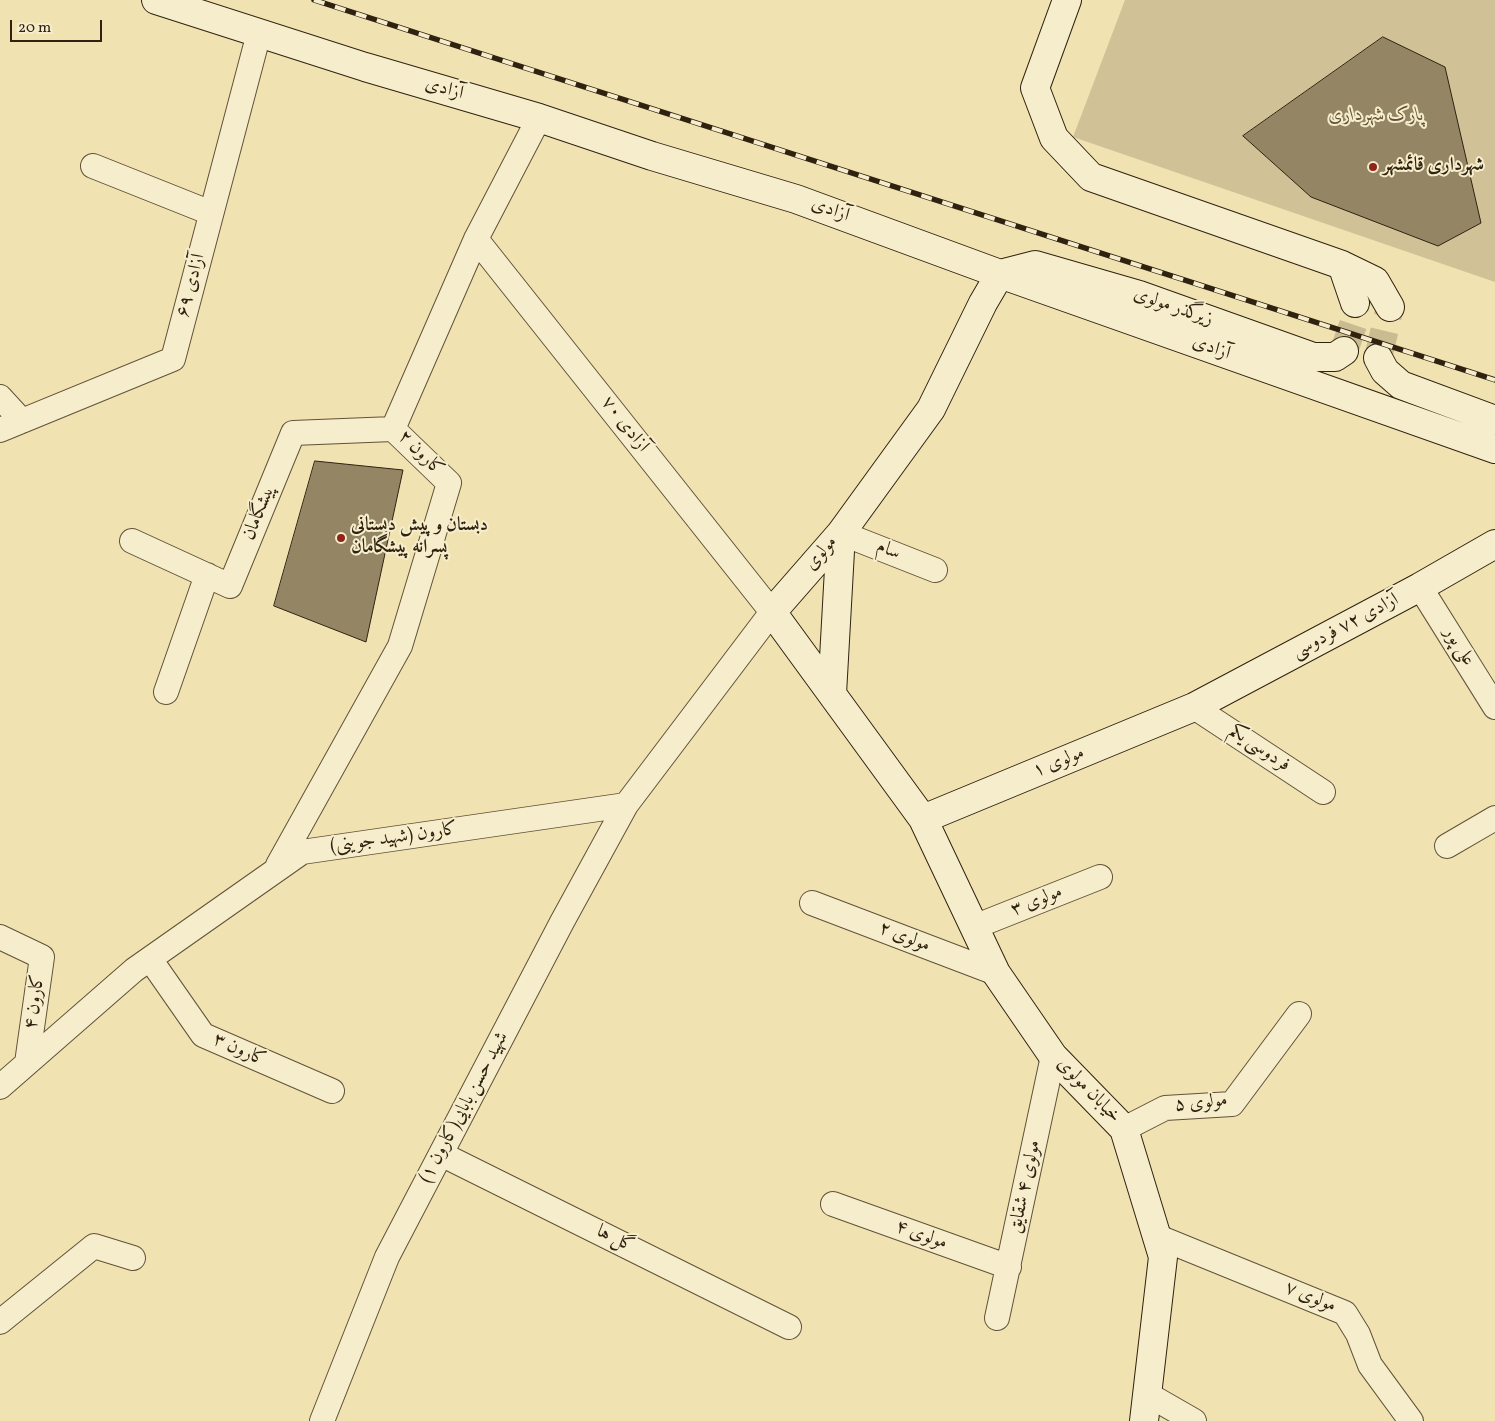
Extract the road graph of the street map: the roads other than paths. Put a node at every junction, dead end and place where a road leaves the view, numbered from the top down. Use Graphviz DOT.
graph roads {
  1 [pos="156,0"];
  2 [pos="1067,0"];
  3 [pos="259,33"];
  4 [pos="539,118"];
  5 [pos="94,166"];
  6 [pos="211,213"];
  7 [pos="476,239"];
  8 [pos="1342,265"];
  9 [pos="1000,274"];
  10 [pos="1355,303"];
  11 [pos="1390,307"];
  12 [pos="1344,351"];
  13 [pos="1378,358"];
  14 [pos="0,397"];
  15 [pos="1495,420"];
  16 [pos="22,421"];
  17 [pos="393,429"];
  18 [pos="0,430"];
  19 [pos="1495,449"];
  20 [pos="841,533"];
  21 [pos="132,540"];
  22 [pos="1495,544"];
  23 [pos="935,570"];
  24 [pos="207,575"];
  25 [pos="1420,587"];
  26 [pos="772,612"];
  27 [pos="166,692"];
  28 [pos="832,694"];
  29 [pos="1194,706"];
  30 [pos="1495,707"];
  31 [pos="1323,792"];
  32 [pos="626,805"];
  33 [pos="1495,818"];
  34 [pos="923,819"];
  35 [pos="1447,846"];
  36 [pos="275,871"];
  37 [pos="1100,877"];
  38 [pos="812,903"];
  39 [pos="974,927"];
  40 [pos="0,937"];
  41 [pos="150,959"];
  42 [pos="996,973"];
  43 [pos="1299,1014"];
  44 [pos="1053,1056"];
  45 [pos="28,1063"];
  46 [pos="0,1087"];
  47 [pos="332,1091"];
  48 [pos="1124,1129"];
  49 [pos="441,1154"];
  50 [pos="833,1204"];
  51 [pos="1156,1236"];
  52 [pos="133,1258"];
  53 [pos="1009,1267"];
  54 [pos="997,1318"];
  55 [pos="0,1322"];
  56 [pos="789,1327"];
  57 [pos="1147,1394"];
  58 [pos="322,1421"];
  59 [pos="1144,1421"];
  60 [pos="1194,1421"];
  61 [pos="1411,1421"];
  1 -- 3 [label="street, آزادی"];
  2 -- 8 [label="street"];
  3 -- 4 [label="street, آزادی"];
  3 -- 6 [label="street, آزادی ۶۹"];
  4 -- 7 [label="street, کارون ۲"];
  4 -- 9 [label="street, آزادی"];
  5 -- 6 [label="street"];
  6 -- 16 [label="street, آزادی ۶۹"];
  7 -- 17 [label="street, کارون ۲"];
  7 -- 26 [label="street, آزادی ۷۰"];
  8 -- 10 [label="street"];
  8 -- 11 [label="street"];
  9 -- 12 [label="street, زیرگذر مولوی"];
  9 -- 19 [label="street, آزادی"];
  9 -- 20 [label="street, مولوی"];
  13 -- 15 [label="street"];
  14 -- 16 [label="street"];
  16 -- 18 [label="street, آزادی ۶۹"];
  17 -- 24 [label="street, پیشگامان"];
  17 -- 36 [label="street, کارون ۲"];
  20 -- 23 [label="street, سام"];
  20 -- 26 [label="street, مولوی"];
  20 -- 28 [label="street"];
  21 -- 24 [label="street, پیشگامان"];
  22 -- 25 [label="street, آزادی ۷۲ فردوسی"];
  24 -- 27 [label="street"];
  25 -- 29 [label="street, آزادی ۷۲ فردوسی"];
  25 -- 30 [label="street, علی پور"];
  26 -- 28 [label="street"];
  26 -- 32 [label="street"];
  28 -- 34 [label="street"];
  29 -- 31 [label="street, فردوسی یکم"];
  29 -- 34 [label="street, مولوی ۱"];
  32 -- 36 [label="street, کارون (شهید جوینی)"];
  32 -- 49 [label="street, شهید حسن بابایی(کارون ۱)"];
  33 -- 35 [label="street"];
  34 -- 39 [label="street, خیابان مولوی"];
  36 -- 41 [label="street, کارون (شهید جوینی)"];
  37 -- 39 [label="street, مولوی ۳"];
  38 -- 42 [label="street, مولوی ۲"];
  39 -- 42 [label="street, خیابان مولوی"];
  40 -- 45 [label="street, کارون ۴"];
  41 -- 45 [label="street, کارون (شهید جوینی)"];
  41 -- 47 [label="street, کارون ۳"];
  42 -- 44 [label="street, خیابان مولوی"];
  43 -- 48 [label="street, مولوی ۵"];
  44 -- 48 [label="street, خیابان مولوی"];
  44 -- 53 [label="street, مولوی ۴ شقایق"];
  45 -- 46 [label="street, کارون (شهید جوینی)"];
  48 -- 51 [label="street, خیابان مولوی"];
  49 -- 56 [label="street, گل ها"];
  49 -- 58 [label="street, شهید حسن بابایی(کارون ۱)"];
  50 -- 53 [label="street, مولوی ۴"];
  51 -- 57 [label="street, خیابان مولوی"];
  51 -- 61 [label="street, مولوی ۷"];
  52 -- 55 [label="street"];
  53 -- 54 [label="street, مولوی ۴ شقایق"];
  57 -- 59 [label="street, خیابان مولوی"];
  57 -- 60 [label="street"];
}
